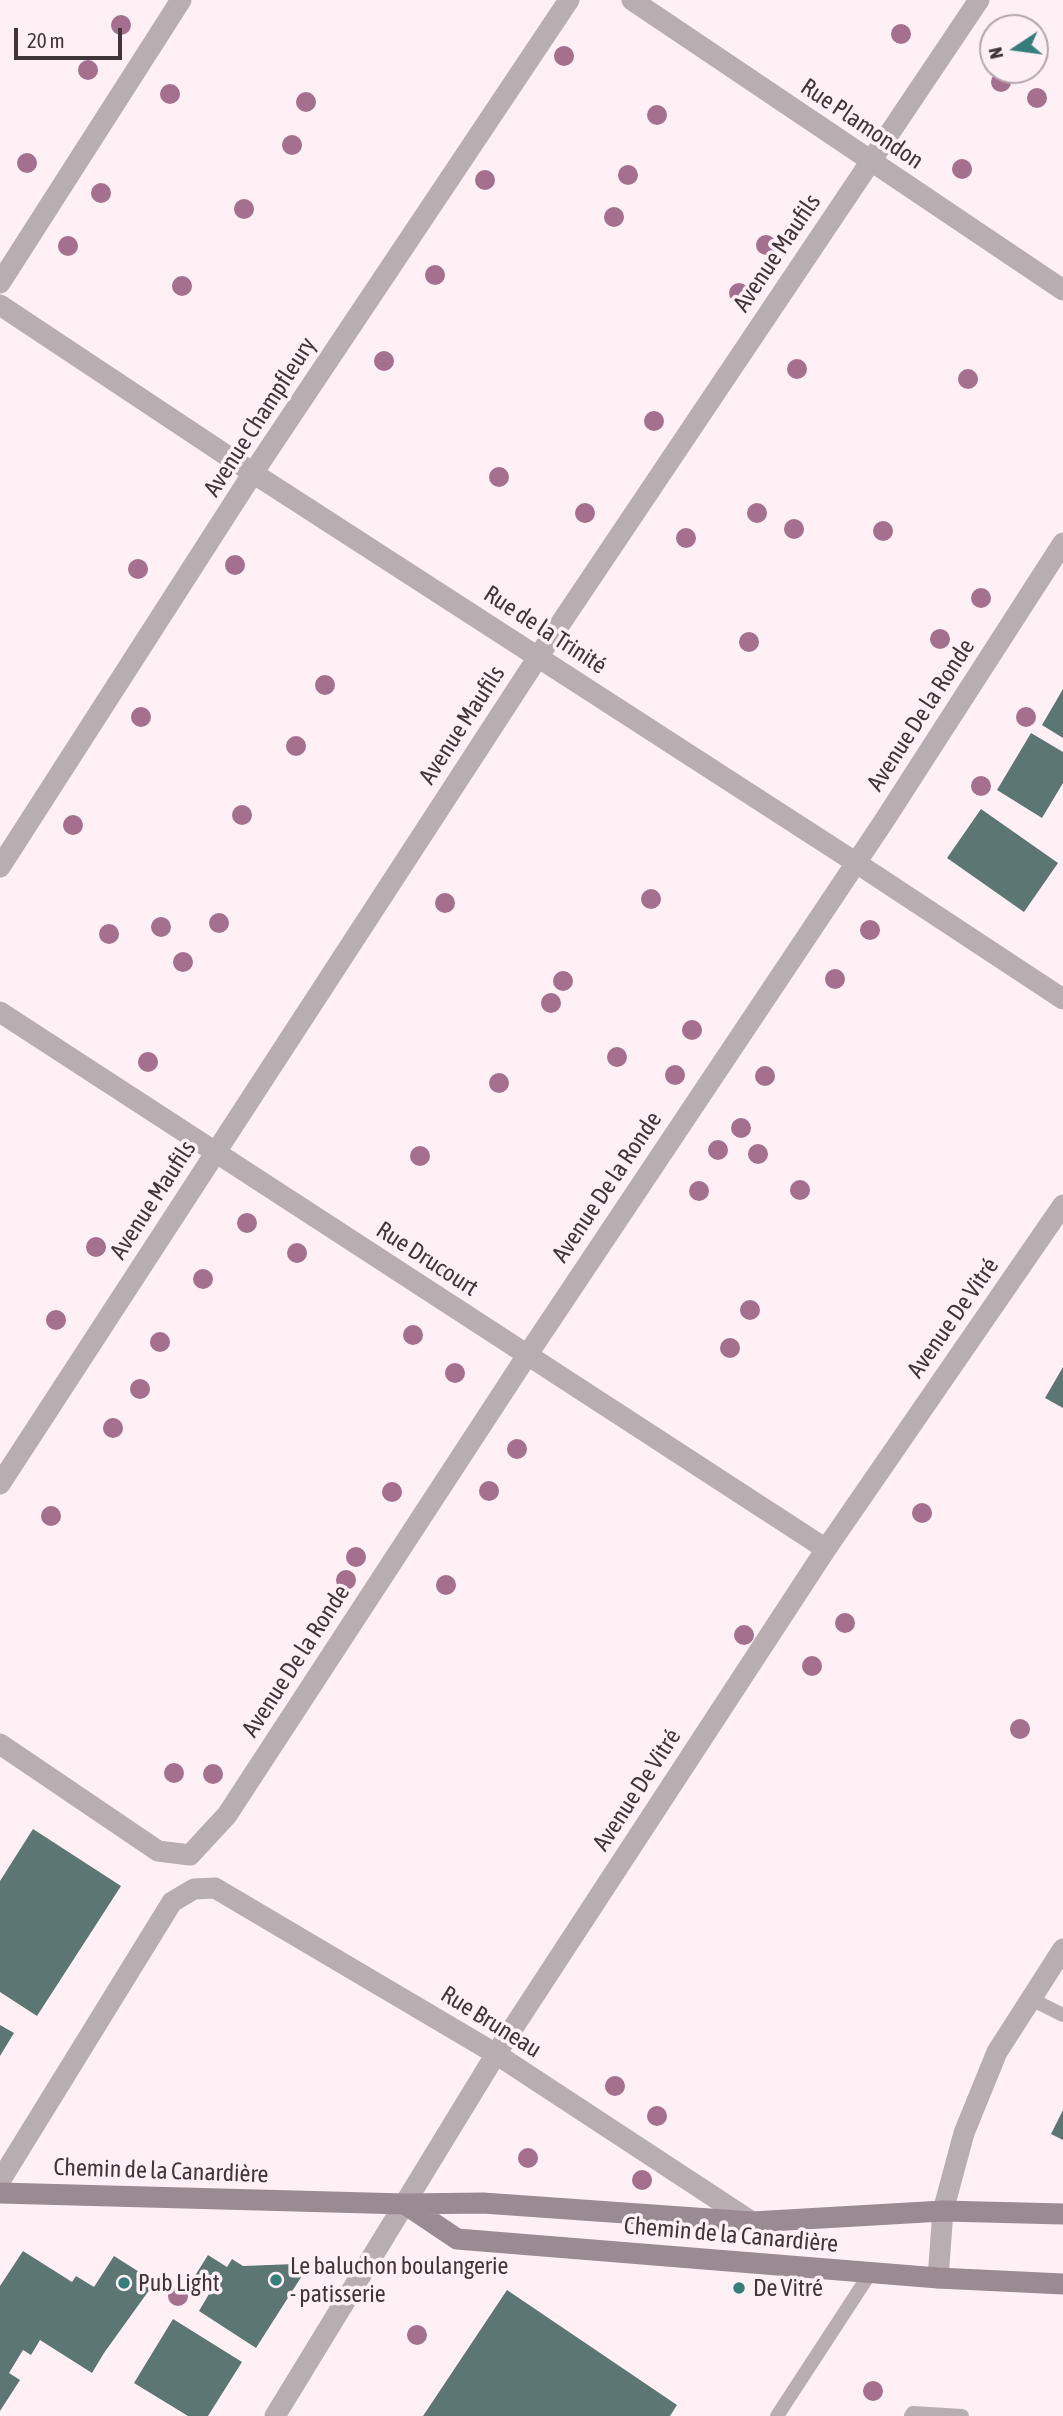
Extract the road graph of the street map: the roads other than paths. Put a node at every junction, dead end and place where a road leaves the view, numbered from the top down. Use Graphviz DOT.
graph roads {
  1 [pos="181,0"];
  2 [pos="569,0"];
  3 [pos="632,0"];
  4 [pos="979,0"];
  5 [pos="870,161"];
  6 [pos="0,282"];
  7 [pos="1063,290"];
  8 [pos="0,305"];
  9 [pos="253,474"];
  10 [pos="1063,543"];
  11 [pos="538,657"];
  12 [pos="855,862"];
  13 [pos="0,867"];
  14 [pos="1063,999"];
  15 [pos="0,1012"];
  16 [pos="215,1153"];
  17 [pos="1063,1205"];
  18 [pos="528,1354"];
  19 [pos="0,1484"];
  20 [pos="827,1549"];
  21 [pos="0,1744"];
  22 [pos="1063,1949"];
  23 [pos="1031,1999"];
  24 [pos="1063,2015"];
  25 [pos="496,2054"];
  26 [pos="0,2181"];
  27 [pos="0,2193"];
  28 [pos="405,2204"];
  29 [pos="943,2211"];
  30 [pos="1063,2214"];
  31 [pos="752,2222"];
  32 [pos="871,2272"];
  33 [pos="938,2278"];
  34 [pos="1063,2284"];
  35 [pos="275,2416"];
  36 [pos="777,2416"];
  37 [pos="911,2416"];
  38 [pos="962,2416"];
  1 -- 6 [label="street"];
  2 -- 9 [label="street, Avenue Champfleury"];
  3 -- 5 [label="street, Rue Plamondon"];
  4 -- 5 [label="street, Avenue Maufils"];
  5 -- 7 [label="street, Rue Plamondon"];
  5 -- 11 [label="street, Avenue Maufils"];
  8 -- 9 [label="street, Rue de la Trinité"];
  9 -- 11 [label="street, Rue de la Trinité"];
  9 -- 13 [label="street, Avenue Champfleury"];
  10 -- 12 [label="street, Avenue De la Ronde"];
  11 -- 12 [label="street, Rue de la Trinité"];
  11 -- 16 [label="street, Avenue Maufils"];
  12 -- 14 [label="street, Rue de la Trinité"];
  12 -- 18 [label="street, Avenue De la Ronde"];
  15 -- 16 [label="street, Rue Drucourt"];
  16 -- 18 [label="street, Rue Drucourt"];
  16 -- 19 [label="street, Avenue Maufils"];
  17 -- 20 [label="street, Avenue De Vitré"];
  18 -- 20 [label="street, Rue Drucourt"];
  18 -- 21 [label="street, Avenue De la Ronde"];
  20 -- 25 [label="street, Avenue De Vitré"];
  22 -- 23 [label="street"];
  23 -- 24 [label="lane"];
  23 -- 29 [label="street"];
  25 -- 26 [label="street, Rue Bruneau"];
  25 -- 28 [label="street, Avenue De Vitré"];
  25 -- 31 [label="street, Rue Bruneau"];
  27 -- 28 [label="main road, Chemin de la Canardière"];
  28 -- 31 [label="main road, Chemin de la Canardière"];
  28 -- 32 [label="main road, Chemin de la Canardière"];
  28 -- 35 [label="street, Avenue De Vitré"];
  29 -- 30 [label="main road, Chemin de la Canardière"];
  29 -- 31 [label="main road, Chemin de la Canardière"];
  29 -- 33 [label="street"];
  32 -- 33 [label="main road, Chemin de la Canardière"];
  32 -- 36 [label="lane"];
  33 -- 34 [label="main road, Chemin de la Canardière"];
  37 -- 38 [label="lane"];
}
